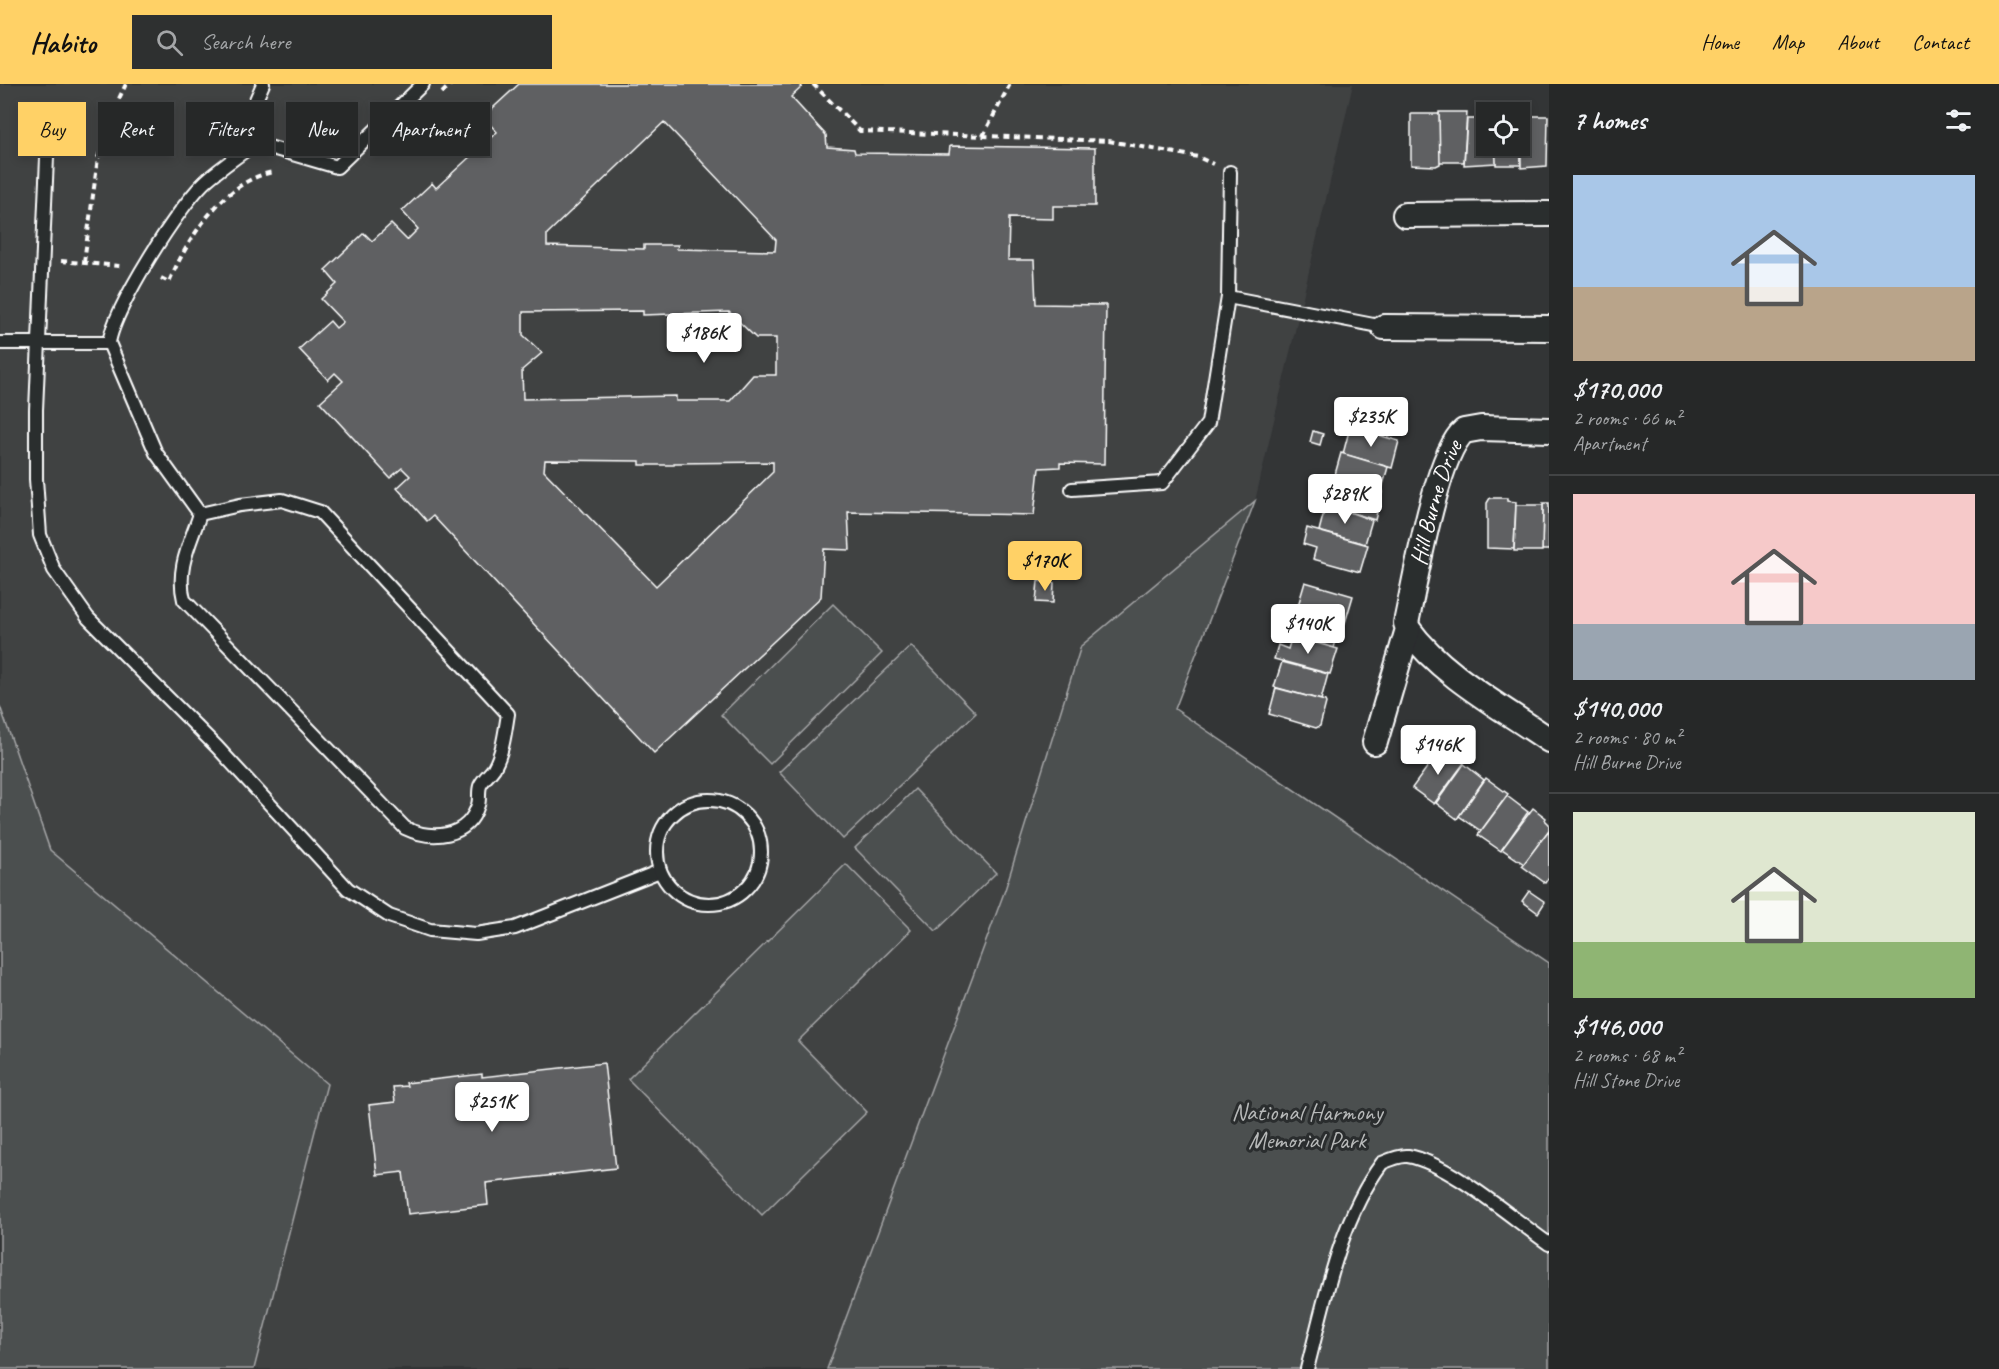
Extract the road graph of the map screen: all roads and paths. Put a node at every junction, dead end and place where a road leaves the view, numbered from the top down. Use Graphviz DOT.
graph roads {
  1 [pos="126,84"];
  2 [pos="263,84"];
  3 [pos="423,84"];
  4 [pos="451,84"];
  5 [pos="813,84"];
  6 [pos="1010,84"];
  7 [pos="435,100"];
  8 [pos="255,102"];
  9 [pos="983,136"];
  10 [pos="274,149"];
  11 [pos="47,156"];
  12 [pos="238,156"];
  13 [pos="282,172"];
  14 [pos="1230,172"];
  15 [pos="1549,214"];
  16 [pos="1405,215"];
  17 [pos="43,261"];
  18 [pos="84,262"];
  19 [pos="144,270"];
  20 [pos="1228,297"];
  21 [pos="1384,327"];
  22 [pos="1549,328"];
  23 [pos="0,343"];
  24 [pos="39,343"];
  25 [pos="109,343"];
  26 [pos="1549,430"];
  27 [pos="1072,489"];
  28 [pos="200,514"];
  29 [pos="1408,629"];
  30 [pos="1549,740"];
  31 [pos="1375,742"];
  32 [pos="660,871"];
  33 [pos="1549,1244"];
  34 [pos="1307,1369"];
  1 -- 18 [label="path"];
  2 -- 8 [label="lane"];
  3 -- 10 [label="lane"];
  4 -- 7 [label="path"];
  5 -- 9 [label="path"];
  6 -- 9 [label="path"];
  9 -- 14 [label="path"];
  11 -- 17 [label="lane"];
  12 -- 19 [label="lane"];
  13 -- 19 [label="path"];
  14 -- 20 [label="lane"];
  15 -- 16 [label="street"];
  17 -- 18 [label="path"];
  17 -- 24 [label="lane"];
  18 -- 19 [label="path"];
  19 -- 25 [label="lane"];
  20 -- 21 [label="lane"];
  20 -- 27 [label="lane"];
  21 -- 22 [label="street"];
  23 -- 24 [label="lane"];
  24 -- 25 [label="lane"];
  24 -- 32 [label="lane"];
  25 -- 28 [label="lane"];
  26 -- 29 [label="street, Hill Burne Drive"];
  28 -- 28 [label="lane"];
  29 -- 30 [label="street"];
  29 -- 31 [label="street"];
  32 -- 32 [label="lane"];
  33 -- 34 [label="lane"];
}
